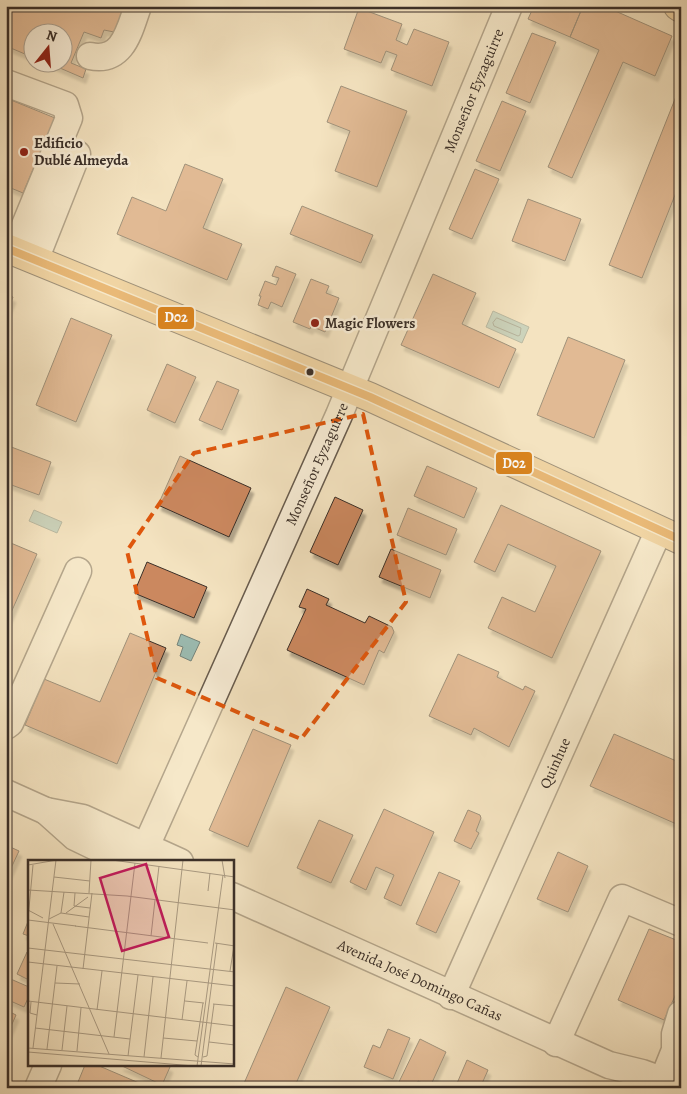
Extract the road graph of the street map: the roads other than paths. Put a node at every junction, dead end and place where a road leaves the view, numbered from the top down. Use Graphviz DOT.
graph roads {
  1 [pos="138,6"];
  2 [pos="509,6"];
  3 [pos="90,56"];
  4 [pos="6,83"];
  5 [pos="77,154"];
  6 [pos="19,253"];
  7 [pos="350,389"];
  8 [pos="670,535"];
  9 [pos="78,571"];
  10 [pos="6,726"];
  11 [pos="6,793"];
  12 [pos="138,856"];
  13 [pos="166,860"];
  14 [pos="234,897"];
  15 [pos="681,923"];
  16 [pos="451,996"];
  17 [pos="681,1014"];
  18 [pos="556,1043"];
  19 [pos="678,1047"];
  20 [pos="609,1065"];
  21 [pos="48,1066"];
  22 [pos="672,1084"];
  23 [pos="38,1088"];
  24 [pos="637,1088"];
  1 -- 3 [label="street"];
  2 -- 7 [label="street, Monseñor Eyzaguirre"];
  4 -- 6 [label="street"];
  5 -- 6 [label="street"];
  6 -- 7 [label="main road"];
  7 -- 8 [label="main road"];
  7 -- 12 [label="street, Monseñor Eyzaguirre"];
  8 -- 16 [label="street, Quinhue"];
  9 -- 10 [label="street"];
  11 -- 12 [label="street"];
  12 -- 13 [label="street"];
  14 -- 16 [label="street, Avenida José Domingo Cañas"];
  15 -- 18 [label="street"];
  16 -- 18 [label="street, Avenida José Domingo Cañas"];
  17 -- 19 [label="street"];
  18 -- 20 [label="street, Avenida José Domingo Cañas"];
  19 -- 22 [label="street"];
  20 -- 22 [label="street, Avenida José Domingo Cañas"];
  20 -- 24 [label="street, Avenida José Domingo Cañas"];
  21 -- 23 [label="street"];
}
